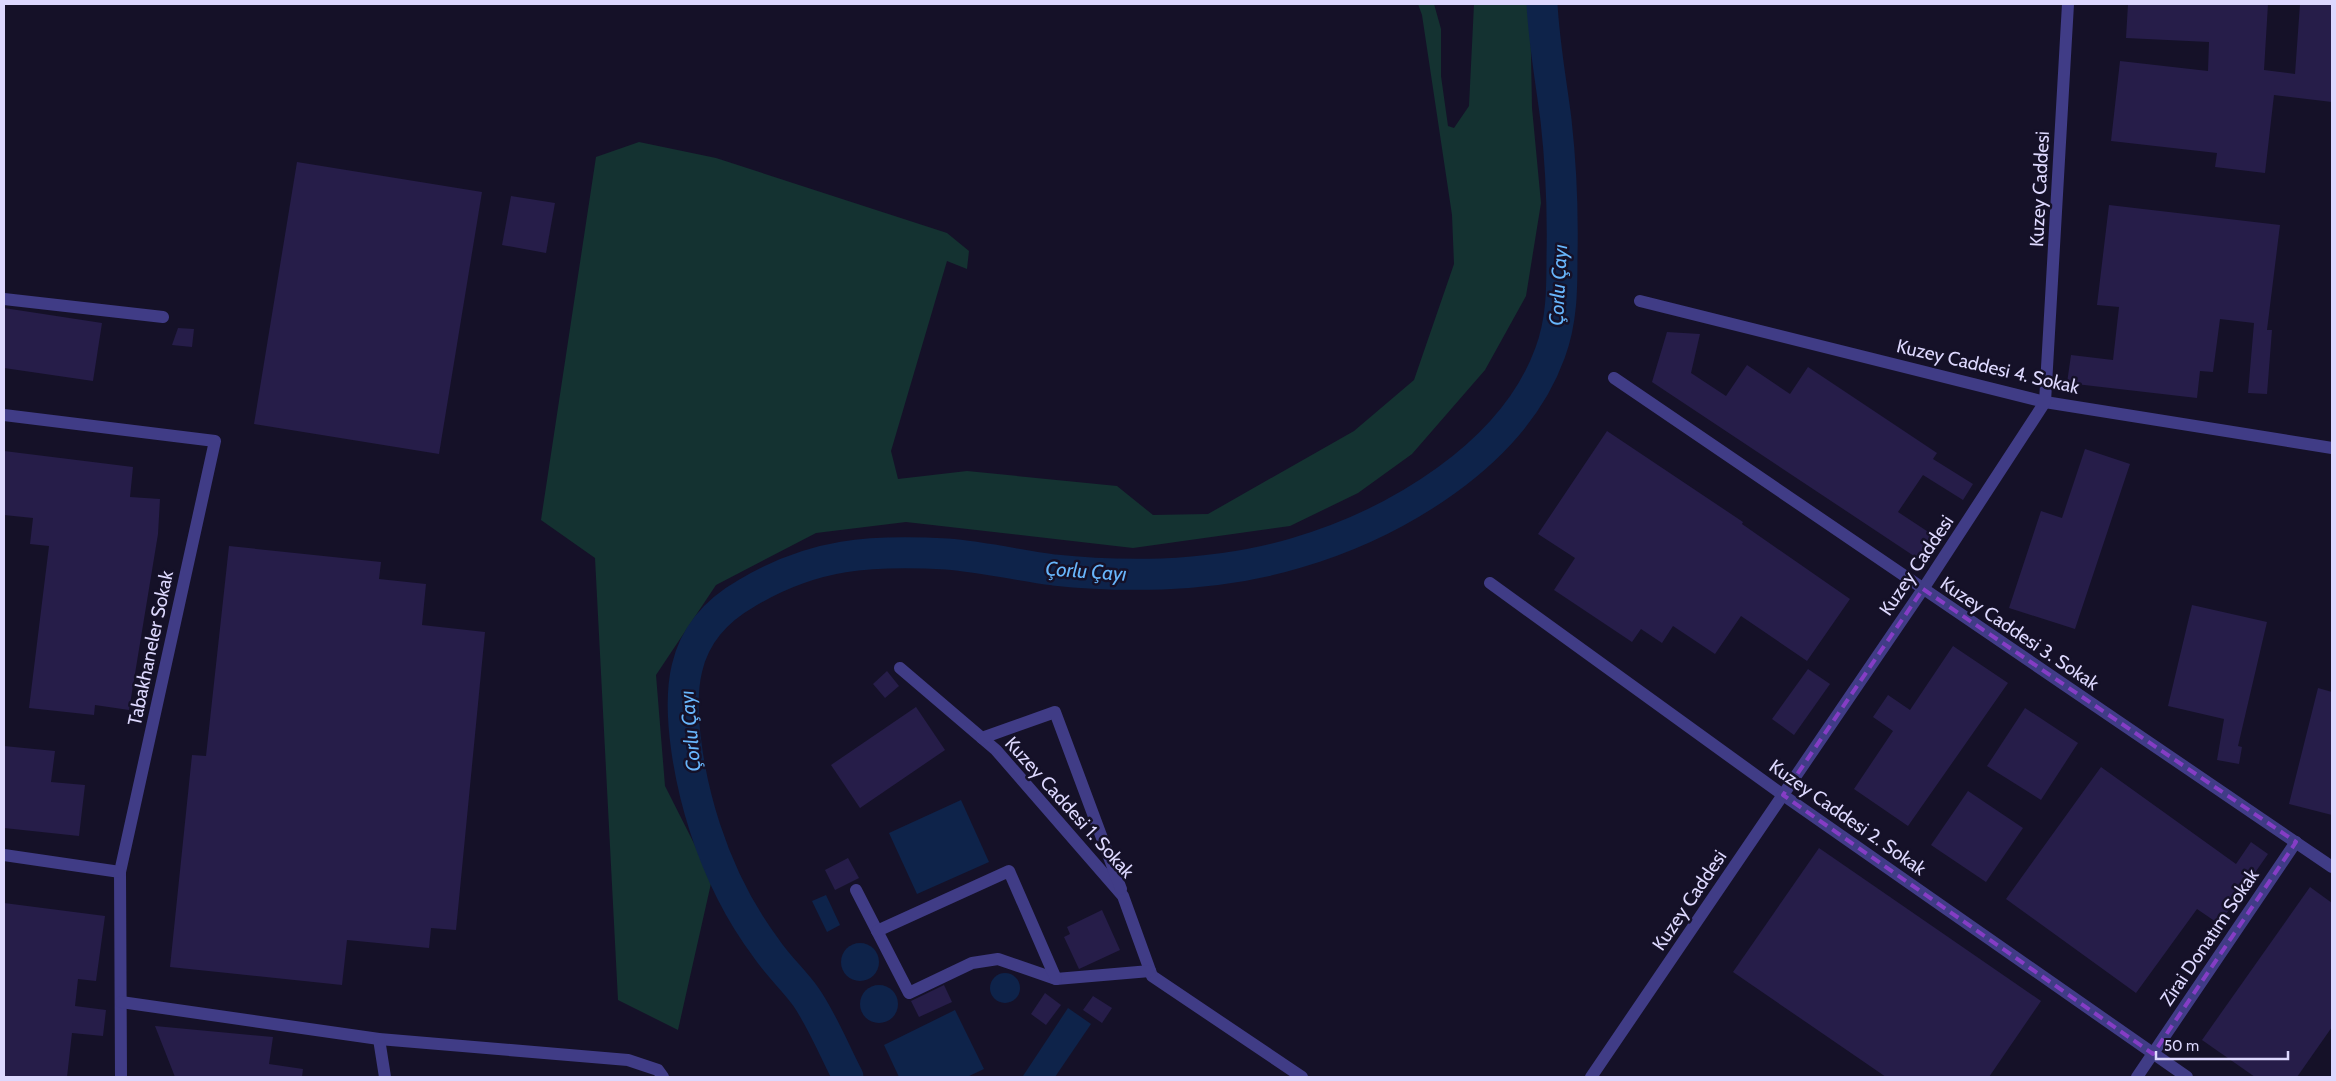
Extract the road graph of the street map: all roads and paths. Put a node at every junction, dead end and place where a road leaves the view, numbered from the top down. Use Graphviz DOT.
graph roads {
  1 [pos="2068,4"];
  2 [pos="4,299"];
  3 [pos="1640,301"];
  4 [pos="163,317"];
  5 [pos="1614,378"];
  6 [pos="2045,402"];
  7 [pos="4,415"];
  8 [pos="2332,448"];
  9 [pos="1490,583"];
  10 [pos="1923,589"];
  11 [pos="900,668"];
  12 [pos="982,738"];
  13 [pos="1783,795"];
  14 [pos="2296,842"];
  15 [pos="4,855"];
  16 [pos="2332,867"];
  17 [pos="120,872"];
  18 [pos="856,890"];
  19 [pos="1124,896"];
  20 [pos="877,931"];
  21 [pos="1150,971"];
  22 [pos="1056,979"];
  23 [pos="121,1002"];
  24 [pos="379,1038"];
  25 [pos="2153,1054"];
  26 [pos="121,1077"];
  27 [pos="386,1077"];
  28 [pos="663,1077"];
  29 [pos="1302,1077"];
  30 [pos="1592,1077"];
  31 [pos="2137,1077"];
  32 [pos="2187,1077"];
  1 -- 6 [label="street, Kuzey Caddesi"];
  2 -- 4 [label="street"];
  3 -- 6 [label="street, Kuzey Caddesi 4. Sokak"];
  5 -- 10 [label="street, Kuzey Caddesi 3. Sokak"];
  6 -- 8 [label="street, Kuzey Caddesi 4. Sokak"];
  6 -- 10 [label="street, Kuzey Caddesi"];
  7 -- 17 [label="street, Tabakhaneler Sokak"];
  9 -- 13 [label="street, Kuzey Caddesi 2. Sokak"];
  10 -- 13 [label="street, Kuzey Caddesi"];
  10 -- 14 [label="street, Kuzey Caddesi 3. Sokak"];
  11 -- 12 [label="street, Kuzey Caddesi 1. Sokak"];
  12 -- 19 [label="street, Kuzey Caddesi 1. Sokak"];
  12 -- 19 [label="street"];
  13 -- 25 [label="street, Kuzey Caddesi 2. Sokak"];
  13 -- 30 [label="street, Kuzey Caddesi"];
  14 -- 16 [label="street, Kuzey Caddesi 3. Sokak"];
  14 -- 25 [label="street, Zirai Donatım Sokak"];
  15 -- 17 [label="street"];
  17 -- 23 [label="street, Tabakhaneler Sokak"];
  18 -- 20 [label="street"];
  19 -- 21 [label="street, Kuzey Caddesi 1. Sokak"];
  20 -- 22 [label="street"];
  20 -- 22 [label="street"];
  21 -- 22 [label="street"];
  21 -- 29 [label="street, Kuzey Caddesi 1. Sokak"];
  23 -- 24 [label="street"];
  23 -- 26 [label="street, Tabakhaneler Sokak"];
  24 -- 27 [label="street"];
  24 -- 28 [label="street"];
  25 -- 31 [label="street, Zirai Donatım Sokak"];
  25 -- 32 [label="street, Kuzey Caddesi 2. Sokak"];
}
